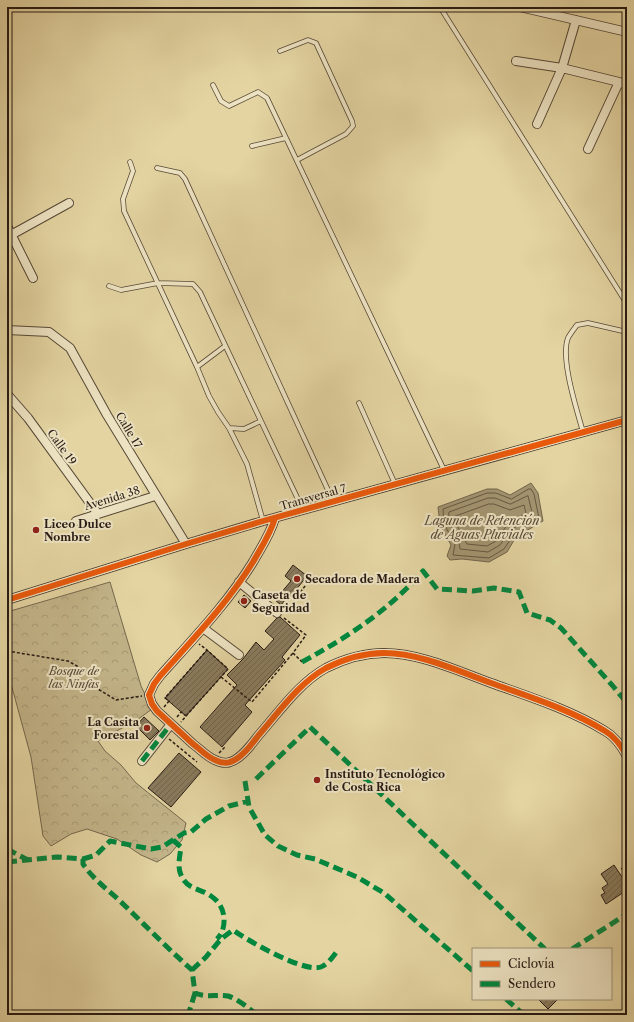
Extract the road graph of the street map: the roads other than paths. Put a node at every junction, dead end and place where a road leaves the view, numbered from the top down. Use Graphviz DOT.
graph roads {
  1 [pos="440,7"];
  2 [pos="520,7"];
  3 [pos="576,20"];
  4 [pos="627,32"];
  5 [pos="280,51"];
  6 [pos="516,60"];
  7 [pos="562,68"];
  8 [pos="623,84"];
  9 [pos="212,85"];
  10 [pos="538,124"];
  11 [pos="286,138"];
  12 [pos="252,146"];
  13 [pos="588,149"];
  14 [pos="296,160"];
  15 [pos="130,162"];
  16 [pos="156,168"];
  17 [pos="69,203"];
  18 [pos="7,226"];
  19 [pos="11,235"];
  20 [pos="33,278"];
  21 [pos="158,283"];
  22 [pos="109,286"];
  23 [pos="627,304"];
  24 [pos="7,330"];
  25 [pos="627,332"];
  26 [pos="225,346"];
  27 [pos="197,367"];
  28 [pos="7,394"];
  29 [pos="359,403"];
  30 [pos="627,416"];
  31 [pos="627,420"];
  32 [pos="261,421"];
  33 [pos="229,428"];
  34 [pos="583,432"];
  35 [pos="444,471"];
  36 [pos="395,485"];
  37 [pos="155,496"];
  38 [pos="334,502"];
  39 [pos="303,510"];
  40 [pos="98,514"];
  41 [pos="275,518"];
  42 [pos="76,521"];
  43 [pos="263,522"];
  44 [pos="186,544"];
  45 [pos="239,582"];
  46 [pos="7,600"];
  47 [pos="277,613"];
  48 [pos="203,628"];
  49 [pos="239,655"];
  50 [pos="173,722"];
  51 [pos="627,756"];
  52 [pos="142,761"];
  1 -- 23 [label="lane"];
  2 -- 3 [label="street"];
  3 -- 4 [label="street"];
  3 -- 7 [label="street"];
  5 -- 14 [label="lane"];
  6 -- 7 [label="street"];
  7 -- 8 [label="street"];
  7 -- 10 [label="street"];
  8 -- 13 [label="street"];
  9 -- 11 [label="lane"];
  11 -- 12 [label="lane"];
  11 -- 14 [label="lane"];
  14 -- 35 [label="lane"];
  15 -- 21 [label="lane"];
  16 -- 38 [label="lane"];
  17 -- 19 [label="street"];
  18 -- 19 [label="street"];
  19 -- 20 [label="street"];
  21 -- 22 [label="lane"];
  21 -- 26 [label="lane"];
  21 -- 27 [label="lane"];
  24 -- 37 [label="street, Calle 17"];
  25 -- 34 [label="lane"];
  26 -- 27 [label="lane"];
  26 -- 32 [label="lane"];
  27 -- 33 [label="lane"];
  28 -- 40 [label="street, Calle 19"];
  29 -- 36 [label="lane"];
  30 -- 31 [label="lane"];
  31 -- 34 [label="street, Transversal 7"];
  32 -- 33 [label="lane"];
  32 -- 39 [label="lane"];
  33 -- 43 [label="lane"];
  34 -- 35 [label="street, Transversal 7"];
  35 -- 36 [label="street, Transversal 7"];
  36 -- 38 [label="street, Transversal 7"];
  37 -- 40 [label="street, Avenida 38"];
  37 -- 44 [label="street, Calle 17"];
  38 -- 39 [label="street, Transversal 7"];
  39 -- 41 [label="street, Transversal 7"];
  40 -- 42 [label="street, Avenida 38"];
  41 -- 43 [label="street, Transversal 7"];
  41 -- 45 [label="street"];
  43 -- 44 [label="street, Transversal 7"];
  44 -- 46 [label="street, Transversal 7"];
  45 -- 47 [label="street"];
  45 -- 48 [label="street"];
  48 -- 49 [label="street"];
  48 -- 50 [label="street"];
  50 -- 51 [label="street"];
  50 -- 52 [label="street"];
}
